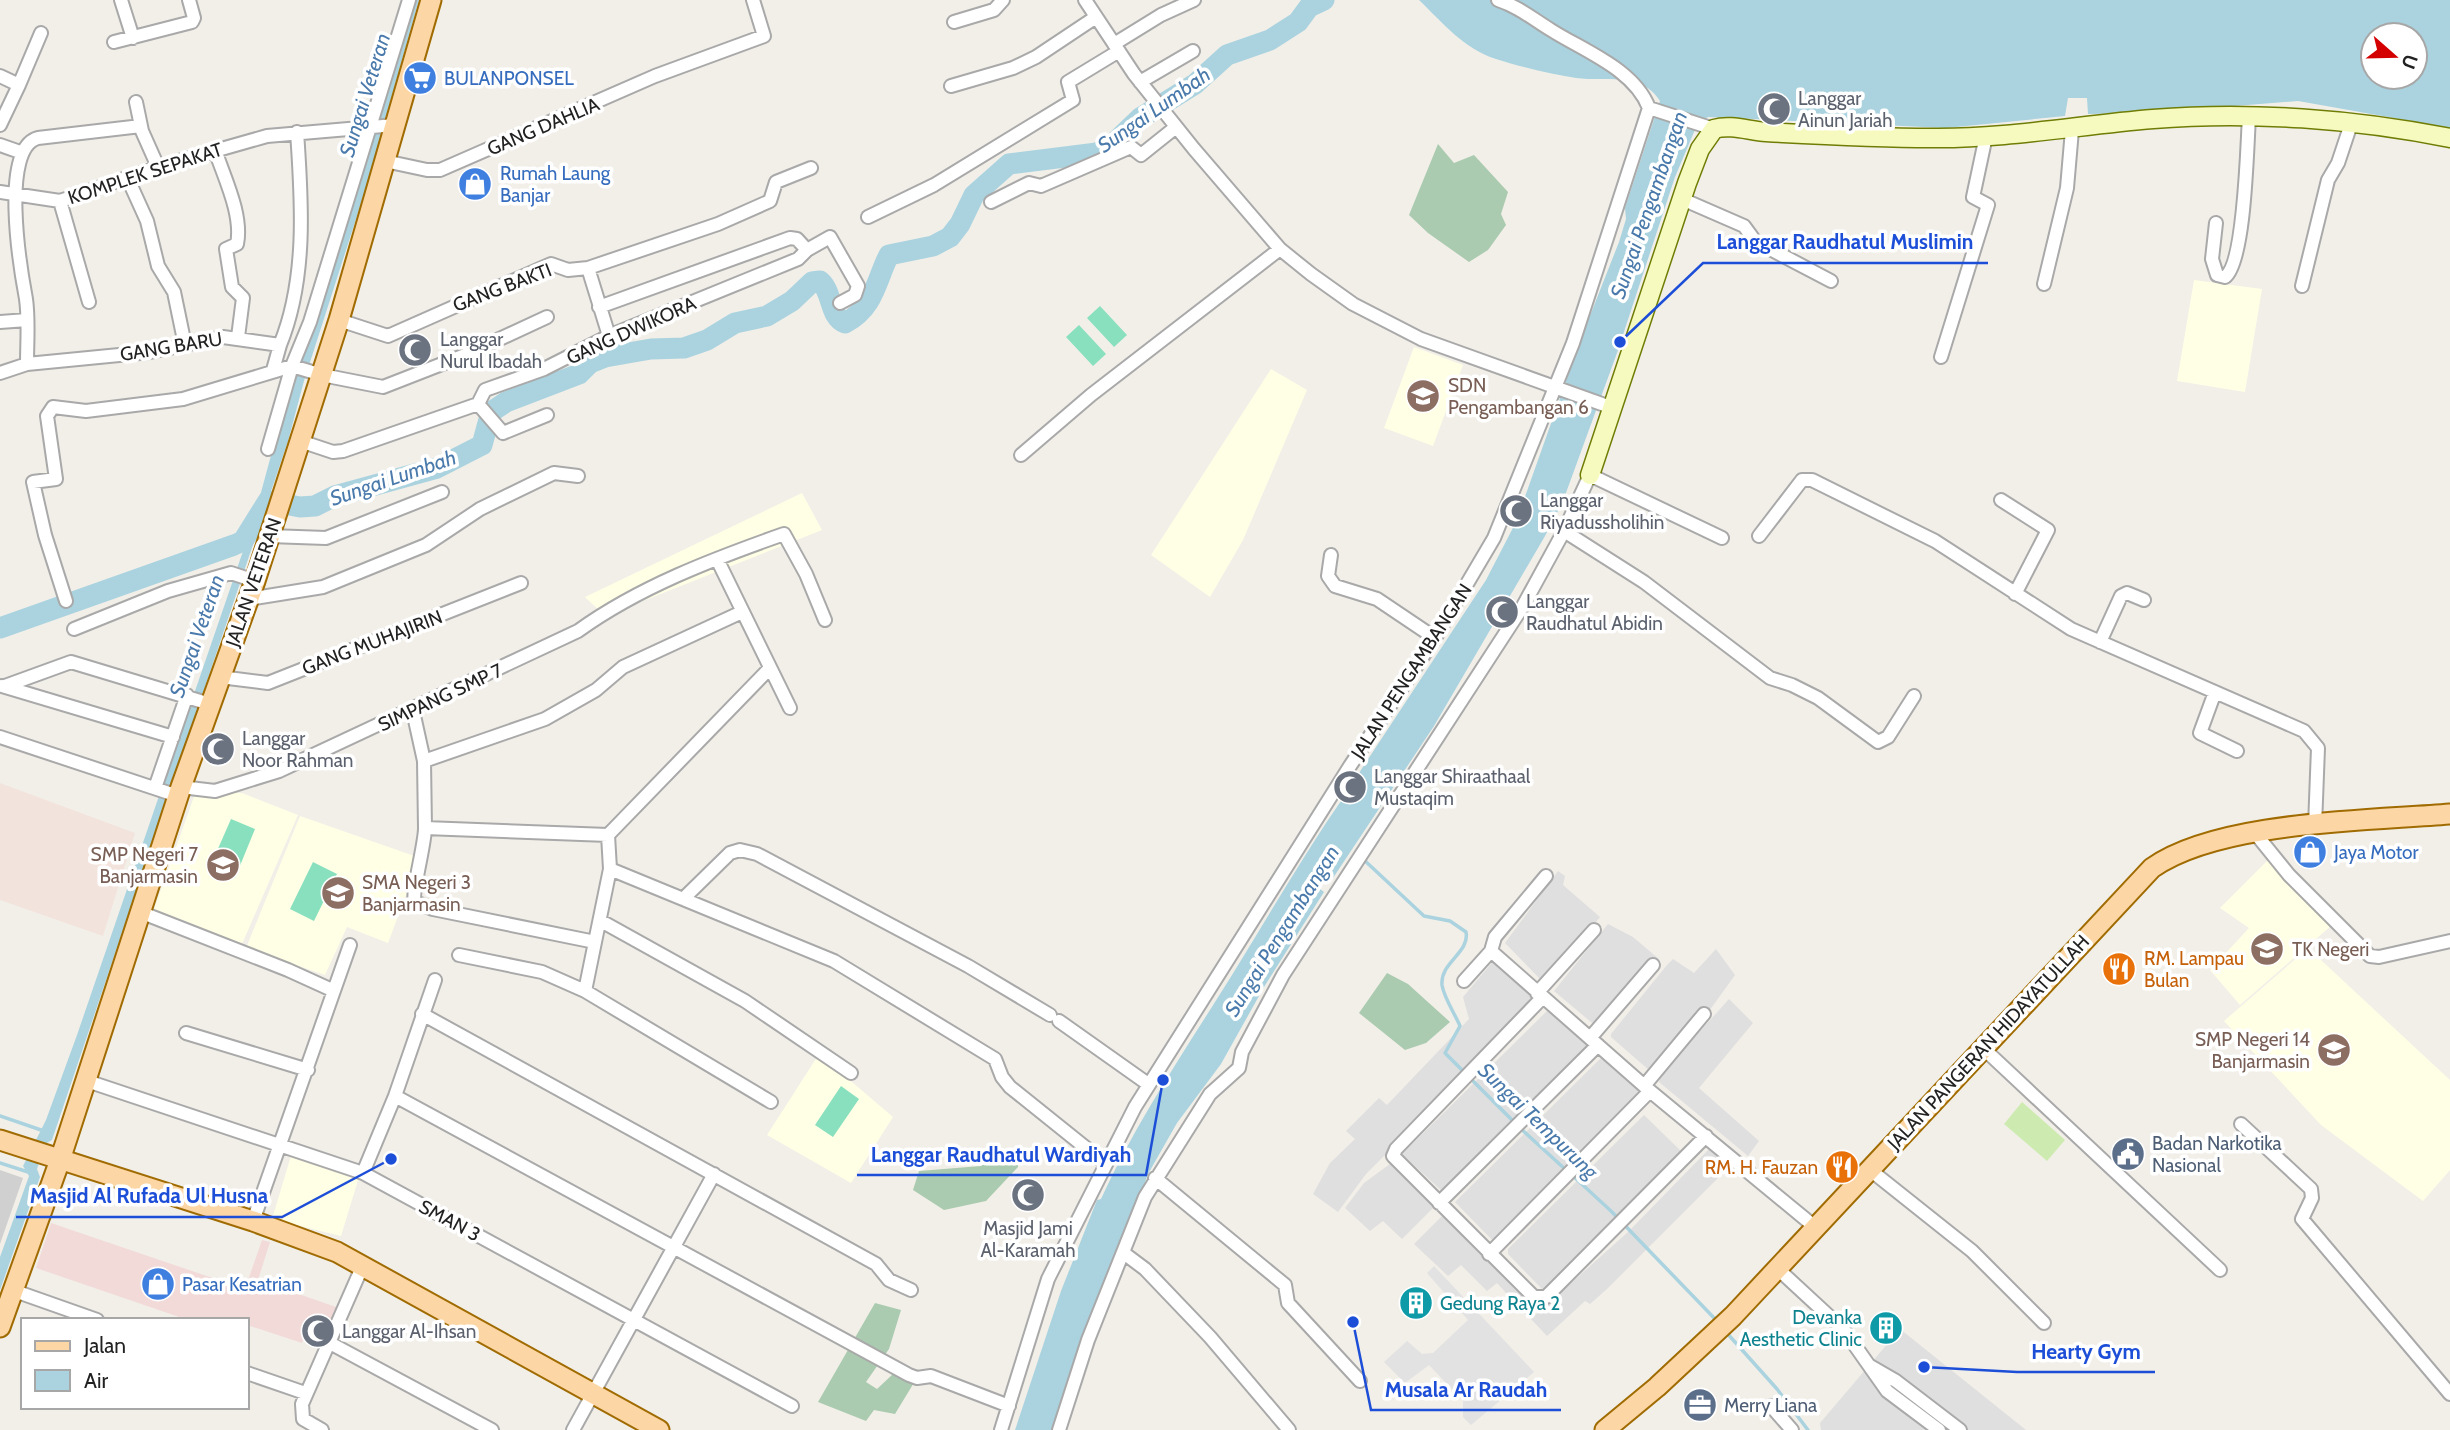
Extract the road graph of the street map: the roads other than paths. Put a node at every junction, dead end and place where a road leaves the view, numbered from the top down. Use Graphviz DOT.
graph roads {
  1 [pos="189,0"];
  2 [pos="408,0"];
  3 [pos="431,0"];
  4 [pos="753,0"];
  5 [pos="1003,0"];
  6 [pos="1085,0"];
  7 [pos="1194,0"];
  8 [pos="1498,0"];
  9 [pos="122,3"];
  10 [pos="1096,17"];
  11 [pos="954,22"];
  12 [pos="41,33"];
  13 [pos="133,38"];
  14 [pos="114,42"];
  15 [pos="1116,47"];
  16 [pos="1193,51"];
  17 [pos="0,76"];
  18 [pos="1140,82"];
  19 [pos="19,85"];
  20 [pos="951,86"];
  21 [pos="136,102"];
  22 [pos="1651,109"];
  23 [pos="2249,117"];
  24 [pos="2351,124"];
  25 [pos="0,125"];
  26 [pos="380,125"];
  27 [pos="141,126"];
  28 [pos="1176,127"];
  29 [pos="1707,127"];
  30 [pos="2072,130"];
  31 [pos="297,132"];
  32 [pos="1986,136"];
  33 [pos="2450,138"];
  34 [pos="0,145"];
  35 [pos="215,150"];
  36 [pos="20,152"];
  37 [pos="385,161"];
  38 [pos="158,167"];
  39 [pos="811,168"];
  40 [pos="128,179"];
  41 [pos="5,193"];
  42 [pos="1682,199"];
  43 [pos="60,201"];
  44 [pos="991,202"];
  45 [pos="868,217"];
  46 [pos="2216,223"];
  47 [pos="1280,249"];
  48 [pos="807,250"];
  49 [pos="588,268"];
  50 [pos="1831,281"];
  51 [pos="2044,284"];
  52 [pos="2302,286"];
  53 [pos="89,302"];
  54 [pos="840,303"];
  55 [pos="599,307"];
  56 [pos="547,317"];
  57 [pos="27,320"];
  58 [pos="339,320"];
  59 [pos="0,322"];
  60 [pos="610,336"];
  61 [pos="238,337"];
  62 [pos="185,345"];
  63 [pos="280,345"];
  64 [pos="1941,357"];
  65 [pos="27,364"];
  66 [pos="294,366"];
  67 [pos="273,370"];
  68 [pos="0,373"];
  69 [pos="317,374"];
  70 [pos="1557,388"];
  71 [pos="1608,406"];
  72 [pos="480,407"];
  73 [pos="547,415"];
  74 [pos="300,441"];
  75 [pos="268,449"];
  76 [pos="1021,455"];
  77 [pos="1590,475"];
  78 [pos="578,476"];
  79 [pos="442,492"];
  80 [pos="2001,500"];
  81 [pos="1564,531"];
  82 [pos="270,536"];
  83 [pos="1759,536"];
  84 [pos="1722,538"];
  85 [pos="1331,555"];
  86 [pos="717,559"];
  87 [pos="247,583"];
  88 [pos="521,583"];
  89 [pos="2015,594"];
  90 [pos="2144,600"];
  91 [pos="66,601"];
  92 [pos="741,612"];
  93 [pos="825,620"];
  94 [pos="74,629"];
  95 [pos="1435,638"];
  96 [pos="2100,642"];
  97 [pos="769,669"];
  98 [pos="220,677"];
  99 [pos="2,686"];
  100 [pos="2215,692"];
  101 [pos="188,696"];
  102 [pos="1914,696"];
  103 [pos="207,702"];
  104 [pos="790,708"];
  105 [pos="413,710"];
  106 [pos="0,737"];
  107 [pos="173,737"];
  108 [pos="2237,751"];
  109 [pos="424,761"];
  110 [pos="169,791"];
  111 [pos="2450,814"];
  112 [pos="2315,826"];
  113 [pos="425,828"];
  114 [pos="2255,832"];
  115 [pos="608,835"];
  116 [pos="610,869"];
  117 [pos="1546,876"];
  118 [pos="683,900"];
  119 [pos="140,912"];
  120 [pos="601,921"];
  121 [pos="1594,930"];
  122 [pos="2450,941"];
  123 [pos="595,942"];
  124 [pos="350,945"];
  125 [pos="1491,951"];
  126 [pos="459,955"];
  127 [pos="1653,965"];
  128 [pos="435,980"];
  129 [pos="1464,981"];
  130 [pos="332,990"];
  131 [pos="585,991"];
  132 [pos="1540,996"];
  133 [pos="422,1014"];
  134 [pos="1704,1014"];
  135 [pos="186,1033"];
  136 [pos="1594,1041"];
  137 [pos="1983,1048"];
  138 [pos="308,1070"];
  139 [pos="851,1073"];
  140 [pos="87,1081"];
  141 [pos="1148,1084"];
  142 [pos="1647,1089"];
  143 [pos="395,1096"];
  144 [pos="771,1101"];
  145 [pos="2241,1124"];
  146 [pos="1706,1136"];
  147 [pos="0,1140"];
  148 [pos="281,1148"];
  149 [pos="53,1158"];
  150 [pos="1106,1164"];
  151 [pos="1869,1169"];
  152 [pos="363,1173"];
  153 [pos="714,1174"];
  154 [pos="1155,1178"];
  155 [pos="1439,1203"];
  156 [pos="253,1221"];
  157 [pos="1815,1227"];
  158 [pos="674,1247"];
  159 [pos="1125,1254"];
  160 [pos="1489,1254"];
  161 [pos="363,1265"];
  162 [pos="1777,1269"];
  163 [pos="2220,1270"];
  164 [pos="12,1290"];
  165 [pos="911,1290"];
  166 [pos="91,1318"];
  167 [pos="634,1320"];
  168 [pos="2044,1323"];
  169 [pos="0,1327"];
  170 [pos="328,1342"];
  171 [pos="248,1373"];
  172 [pos="1360,1381"];
  173 [pos="594,1392"];
  174 [pos="305,1394"];
  175 [pos="2450,1394"];
  176 [pos="792,1406"];
  177 [pos="1009,1406"];
  178 [pos="1771,1406"];
  179 [pos="1948,1428"];
  180 [pos="322,1430"];
  181 [pos="492,1430"];
  182 [pos="573,1430"];
  183 [pos="659,1430"];
  184 [pos="1001,1430"];
  185 [pos="1059,1430"];
  186 [pos="1290,1430"];
  187 [pos="1605,1430"];
  188 [pos="1792,1430"];
  1 -- 13 [label="street"];
  2 -- 26 [label="street"];
  3 -- 26 [label="main road, JALAN VETERAN"];
  4 -- 37 [label="street, GANG DAHLIA"];
  5 -- 11 [label="street"];
  6 -- 10 [label="street"];
  7 -- 15 [label="street"];
  8 -- 22 [label="street"];
  9 -- 13 [label="street"];
  10 -- 15 [label="street"];
  10 -- 20 [label="street"];
  12 -- 19 [label="street"];
  13 -- 14 [label="street"];
  15 -- 18 [label="street"];
  15 -- 45 [label="street"];
  16 -- 18 [label="street"];
  17 -- 19 [label="street"];
  18 -- 28 [label="street"];
  19 -- 25 [label="street"];
  21 -- 27 [label="street"];
  22 -- 29 [label="street"];
  22 -- 70 [label="street, JALAN PENGAMBANGAN"];
  23 -- 24 [label="street"];
  23 -- 30 [label="street"];
  23 -- 46 [label="street"];
  24 -- 33 [label="street"];
  24 -- 52 [label="street"];
  26 -- 31 [label="street, KOMPLEK SEPAKAT"];
  26 -- 37 [label="main road, JALAN VETERAN"];
  26 -- 66 [label="street"];
  27 -- 36 [label="street"];
  27 -- 38 [label="street"];
  28 -- 44 [label="street"];
  28 -- 47 [label="street"];
  29 -- 32 [label="street"];
  29 -- 42 [label="street"];
  30 -- 32 [label="street"];
  30 -- 51 [label="street"];
  31 -- 35 [label="street, KOMPLEK SEPAKAT"];
  31 -- 63 [label="street"];
  32 -- 64 [label="street"];
  34 -- 36 [label="street"];
  35 -- 38 [label="street, KOMPLEK SEPAKAT"];
  35 -- 61 [label="street"];
  36 -- 41 [label="street"];
  37 -- 58 [label="main road, JALAN VETERAN"];
  38 -- 40 [label="street, KOMPLEK SEPAKAT"];
  39 -- 49 [label="street"];
  40 -- 43 [label="street, KOMPLEK SEPAKAT"];
  40 -- 62 [label="street"];
  41 -- 43 [label="street, KOMPLEK SEPAKAT"];
  41 -- 57 [label="street"];
  42 -- 50 [label="street"];
  42 -- 71 [label="street"];
  43 -- 53 [label="street"];
  47 -- 70 [label="street"];
  47 -- 76 [label="street"];
  48 -- 54 [label="street, GANG DWIKORA"];
  48 -- 55 [label="street"];
  48 -- 60 [label="street, GANG DWIKORA"];
  49 -- 55 [label="street"];
  49 -- 58 [label="street, GANG BAKTI"];
  55 -- 60 [label="street"];
  56 -- 69 [label="street"];
  57 -- 59 [label="street"];
  57 -- 65 [label="street"];
  58 -- 69 [label="main road, JALAN VETERAN"];
  60 -- 72 [label="street, GANG DWIKORA"];
  61 -- 62 [label="street, GANG BARU"];
  61 -- 63 [label="street, GANG BARU"];
  62 -- 65 [label="street, GANG BARU"];
  63 -- 67 [label="street"];
  65 -- 68 [label="street"];
  66 -- 67 [label="street"];
  66 -- 69 [label="street"];
  66 -- 75 [label="street"];
  67 -- 91 [label="street"];
  69 -- 74 [label="main road, JALAN VETERAN"];
  70 -- 71 [label="street"];
  70 -- 95 [label="street, JALAN PENGAMBANGAN"];
  71 -- 77 [label="street"];
  72 -- 73 [label="street"];
  72 -- 74 [label="street, GANG DWIKORA"];
  74 -- 82 [label="main road, JALAN VETERAN"];
  77 -- 81 [label="street"];
  77 -- 84 [label="street"];
  78 -- 87 [label="street"];
  79 -- 82 [label="street"];
  80 -- 89 [label="street"];
  81 -- 102 [label="street"];
  81 -- 154 [label="street"];
  82 -- 87 [label="main road, JALAN VETERAN"];
  83 -- 89 [label="street"];
  85 -- 95 [label="street"];
  86 -- 92 [label="street"];
  86 -- 93 [label="street, SIMPANG SMP 7"];
  86 -- 105 [label="street, SIMPANG SMP 7"];
  87 -- 94 [label="street"];
  87 -- 98 [label="main road, JALAN VETERAN"];
  88 -- 98 [label="street, GANG MUHAJIRIN"];
  89 -- 96 [label="street"];
  90 -- 96 [label="street"];
  92 -- 97 [label="street"];
  92 -- 109 [label="street"];
  95 -- 141 [label="street, JALAN PENGAMBANGAN"];
  96 -- 100 [label="street"];
  97 -- 104 [label="street"];
  97 -- 115 [label="street"];
  98 -- 103 [label="main road, JALAN VETERAN"];
  99 -- 101 [label="street"];
  99 -- 107 [label="street"];
  100 -- 108 [label="street"];
  100 -- 112 [label="street"];
  101 -- 103 [label="street"];
  101 -- 107 [label="street"];
  103 -- 110 [label="main road, JALAN VETERAN"];
  105 -- 109 [label="street"];
  105 -- 110 [label="street, SIMPANG SMP 7"];
  106 -- 110 [label="street, SIMPANG SMP 7"];
  107 -- 110 [label="street"];
  109 -- 113 [label="street"];
  110 -- 119 [label="main road, JALAN VETERAN"];
  111 -- 112 [label="main road, JALAN PANGERAN HIDAYATULLAH"];
  112 -- 114 [label="main road, JALAN PANGERAN HIDAYATULLAH"];
  113 -- 115 [label="street"];
  113 -- 123 [label="street"];
  114 -- 122 [label="street"];
  114 -- 137 [label="main road, JALAN PANGERAN HIDAYATULLAH"];
  115 -- 116 [label="street"];
  116 -- 118 [label="street"];
  116 -- 120 [label="street"];
  117 -- 125 [label="street"];
  118 -- 141 [label="street"];
  118 -- 150 [label="street"];
  119 -- 130 [label="street"];
  119 -- 140 [label="main road, JALAN VETERAN"];
  120 -- 123 [label="street"];
  120 -- 139 [label="street"];
  121 -- 132 [label="street"];
  123 -- 131 [label="street"];
  124 -- 130 [label="street"];
  125 -- 129 [label="street"];
  125 -- 132 [label="street"];
  126 -- 131 [label="street"];
  127 -- 136 [label="street"];
  128 -- 133 [label="street"];
  130 -- 138 [label="street"];
  131 -- 144 [label="street"];
  132 -- 136 [label="street"];
  132 -- 155 [label="street"];
  133 -- 143 [label="street"];
  133 -- 153 [label="street"];
  134 -- 142 [label="street"];
  135 -- 138 [label="street"];
  136 -- 142 [label="street"];
  136 -- 155 [label="street"];
  137 -- 151 [label="main road, JALAN PANGERAN HIDAYATULLAH"];
  137 -- 163 [label="street"];
  138 -- 148 [label="street"];
  140 -- 148 [label="street, SMAN 3"];
  140 -- 149 [label="main road, JALAN VETERAN"];
  141 -- 150 [label="street, JALAN PENGAMBANGAN"];
  142 -- 146 [label="street"];
  142 -- 160 [label="street"];
  143 -- 152 [label="street"];
  143 -- 158 [label="street"];
  145 -- 175 [label="street"];
  146 -- 157 [label="street"];
  146 -- 160 [label="street"];
  147 -- 149 [label="main road"];
  148 -- 152 [label="street, SMAN 3"];
  148 -- 156 [label="street"];
  149 -- 156 [label="main road"];
  149 -- 164 [label="main road, JALAN VETERAN"];
  150 -- 177 [label="street, JALAN PENGAMBANGAN"];
  151 -- 157 [label="main road, JALAN PANGERAN HIDAYATULLAH"];
  151 -- 168 [label="street"];
  152 -- 167 [label="street, SMAN 3"];
  153 -- 158 [label="street"];
  153 -- 165 [label="street"];
  154 -- 159 [label="street"];
  154 -- 172 [label="street"];
  155 -- 160 [label="street"];
  156 -- 161 [label="main road"];
  157 -- 162 [label="main road, JALAN PANGERAN HIDAYATULLAH"];
  158 -- 167 [label="street"];
  158 -- 177 [label="street"];
  159 -- 185 [label="street"];
  159 -- 186 [label="street"];
  161 -- 170 [label="street"];
  161 -- 173 [label="main road"];
  162 -- 179 [label="street"];
  162 -- 187 [label="main road, JALAN PANGERAN HIDAYATULLAH"];
  164 -- 166 [label="street"];
  164 -- 169 [label="main road, JALAN VETERAN"];
  167 -- 173 [label="street"];
  167 -- 176 [label="street, SMAN 3"];
  170 -- 174 [label="street"];
  170 -- 181 [label="street"];
  171 -- 174 [label="street"];
  173 -- 182 [label="street"];
  173 -- 183 [label="main road"];
  174 -- 180 [label="street"];
  177 -- 184 [label="street, JALAN PENGAMBANGAN"];
  178 -- 188 [label="street"];
}
